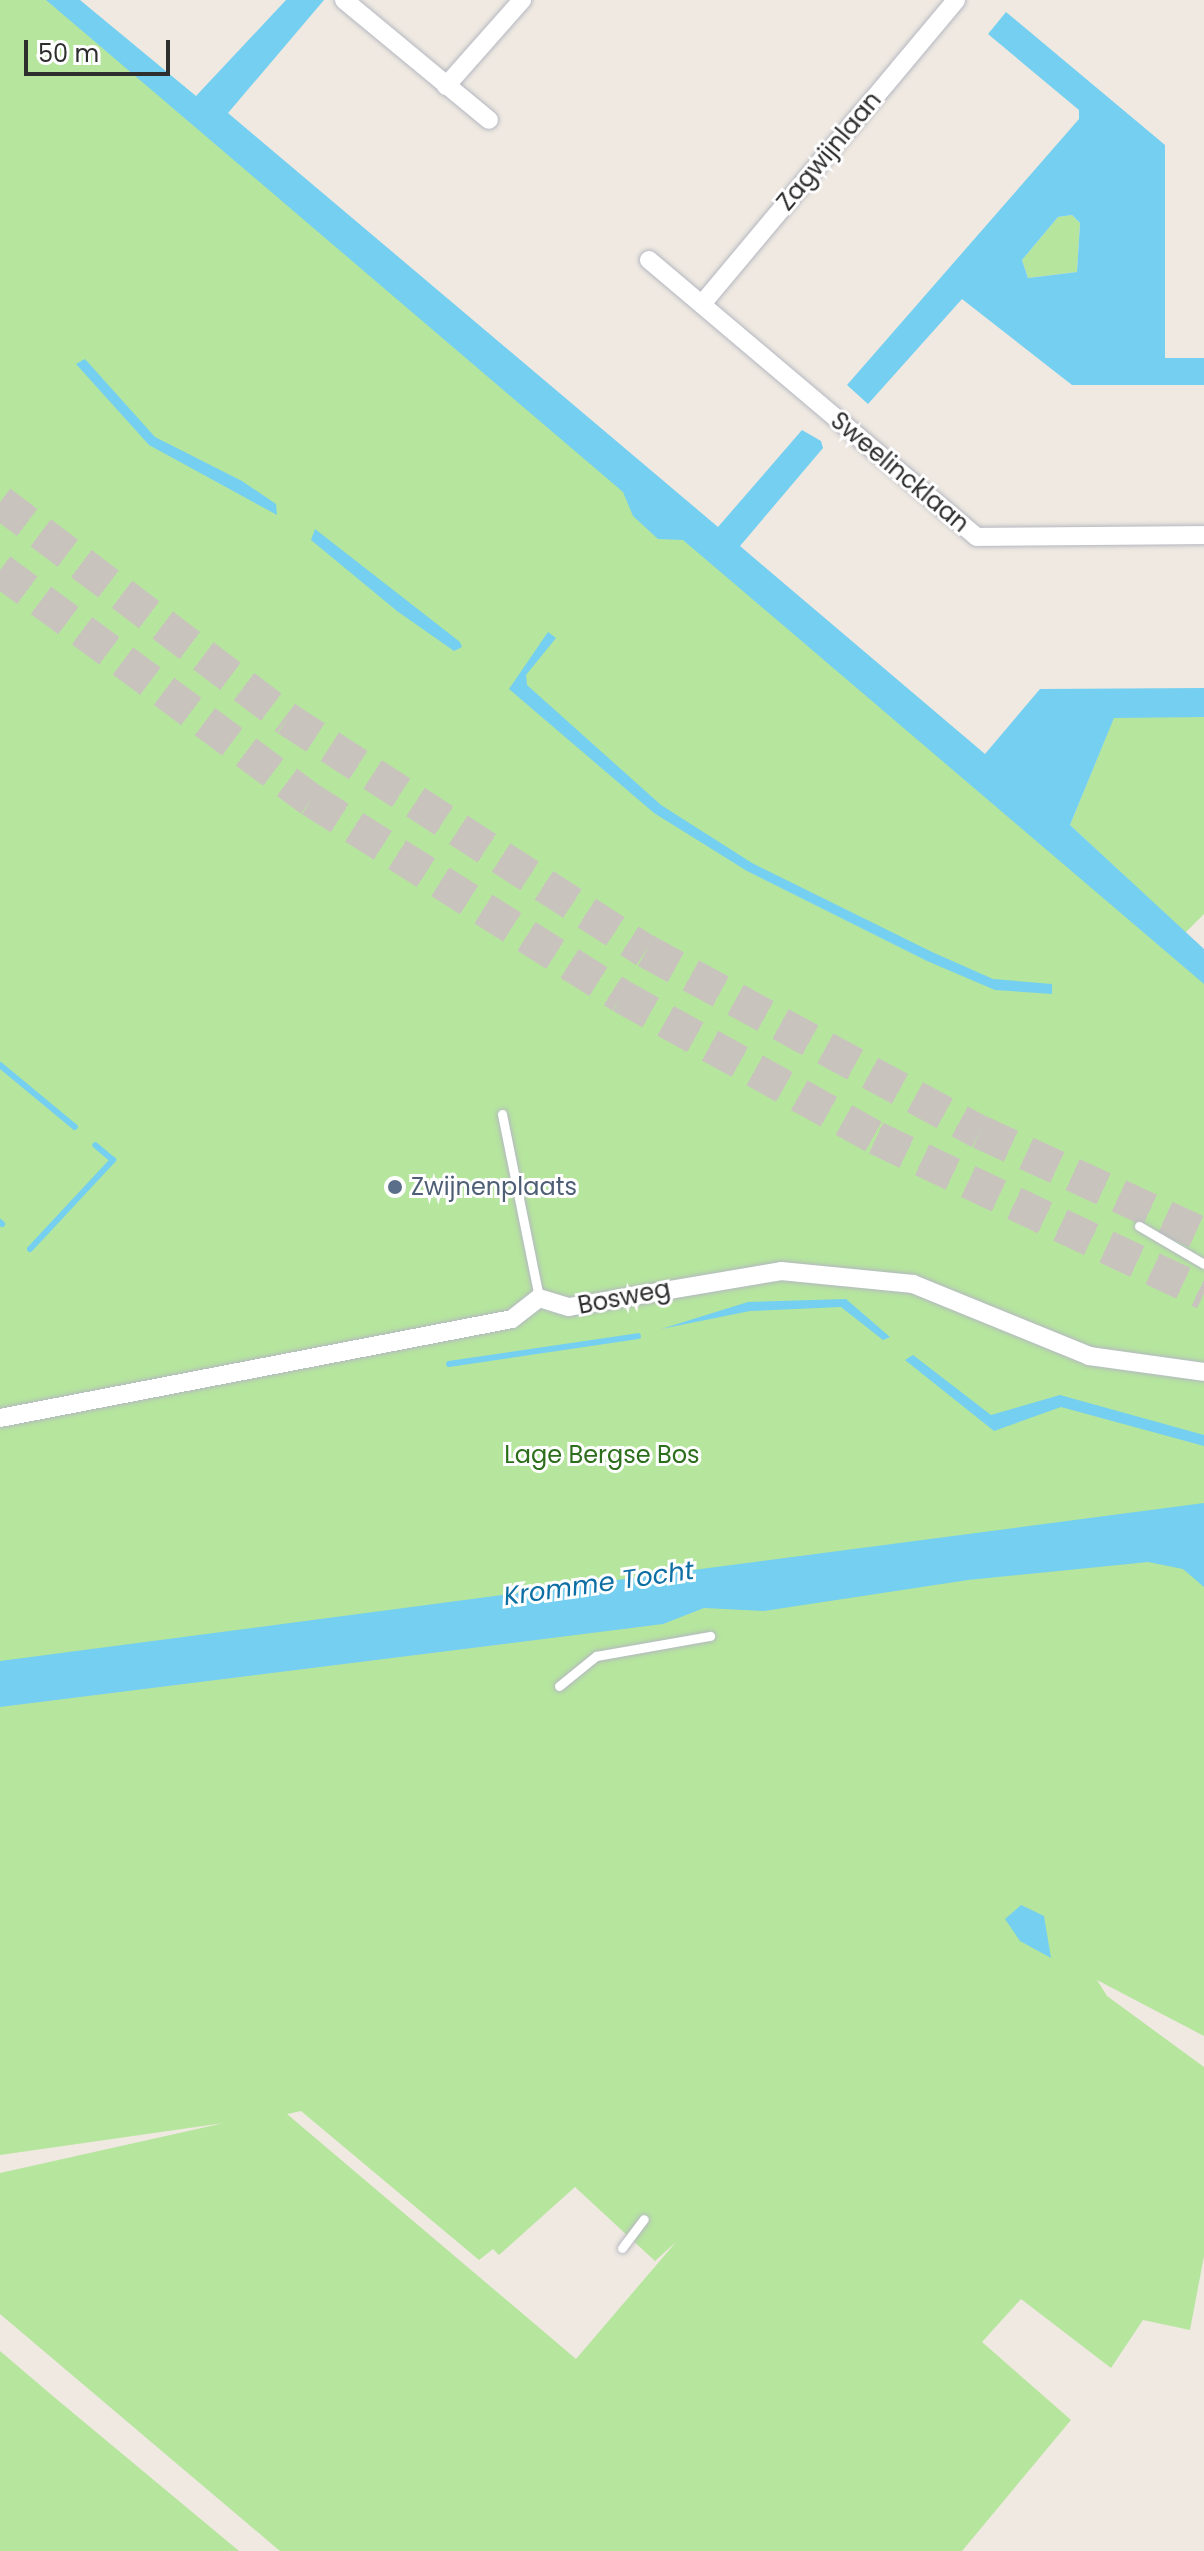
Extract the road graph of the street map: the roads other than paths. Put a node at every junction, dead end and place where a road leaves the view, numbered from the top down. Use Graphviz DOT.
graph roads {
  1 [pos="344,0"];
  2 [pos="522,0"];
  3 [pos="956,0"];
  4 [pos="446,86"];
  5 [pos="489,120"];
  6 [pos="649,260"];
  7 [pos="702,304"];
  8 [pos="1204,535"];
  9 [pos="502,1114"];
  10 [pos="1139,1226"];
  11 [pos="1204,1264"];
  12 [pos="539,1298"];
  13 [pos="1204,1372"];
  14 [pos="0,1418"];
  15 [pos="710,1636"];
  16 [pos="559,1686"];
  17 [pos="644,2219"];
  18 [pos="622,2248"];
  1 -- 4 [label="street"];
  2 -- 4 [label="street"];
  3 -- 7 [label="street, Zagwijnlaan"];
  4 -- 5 [label="street"];
  6 -- 7 [label="street, Sweelincklaan"];
  7 -- 8 [label="street, Sweelincklaan"];
  9 -- 12 [label="lane"];
  10 -- 11 [label="lane"];
  12 -- 13 [label="street, Bosweg"];
  12 -- 14 [label="street"];
  15 -- 16 [label="lane"];
  17 -- 18 [label="lane"];
}
